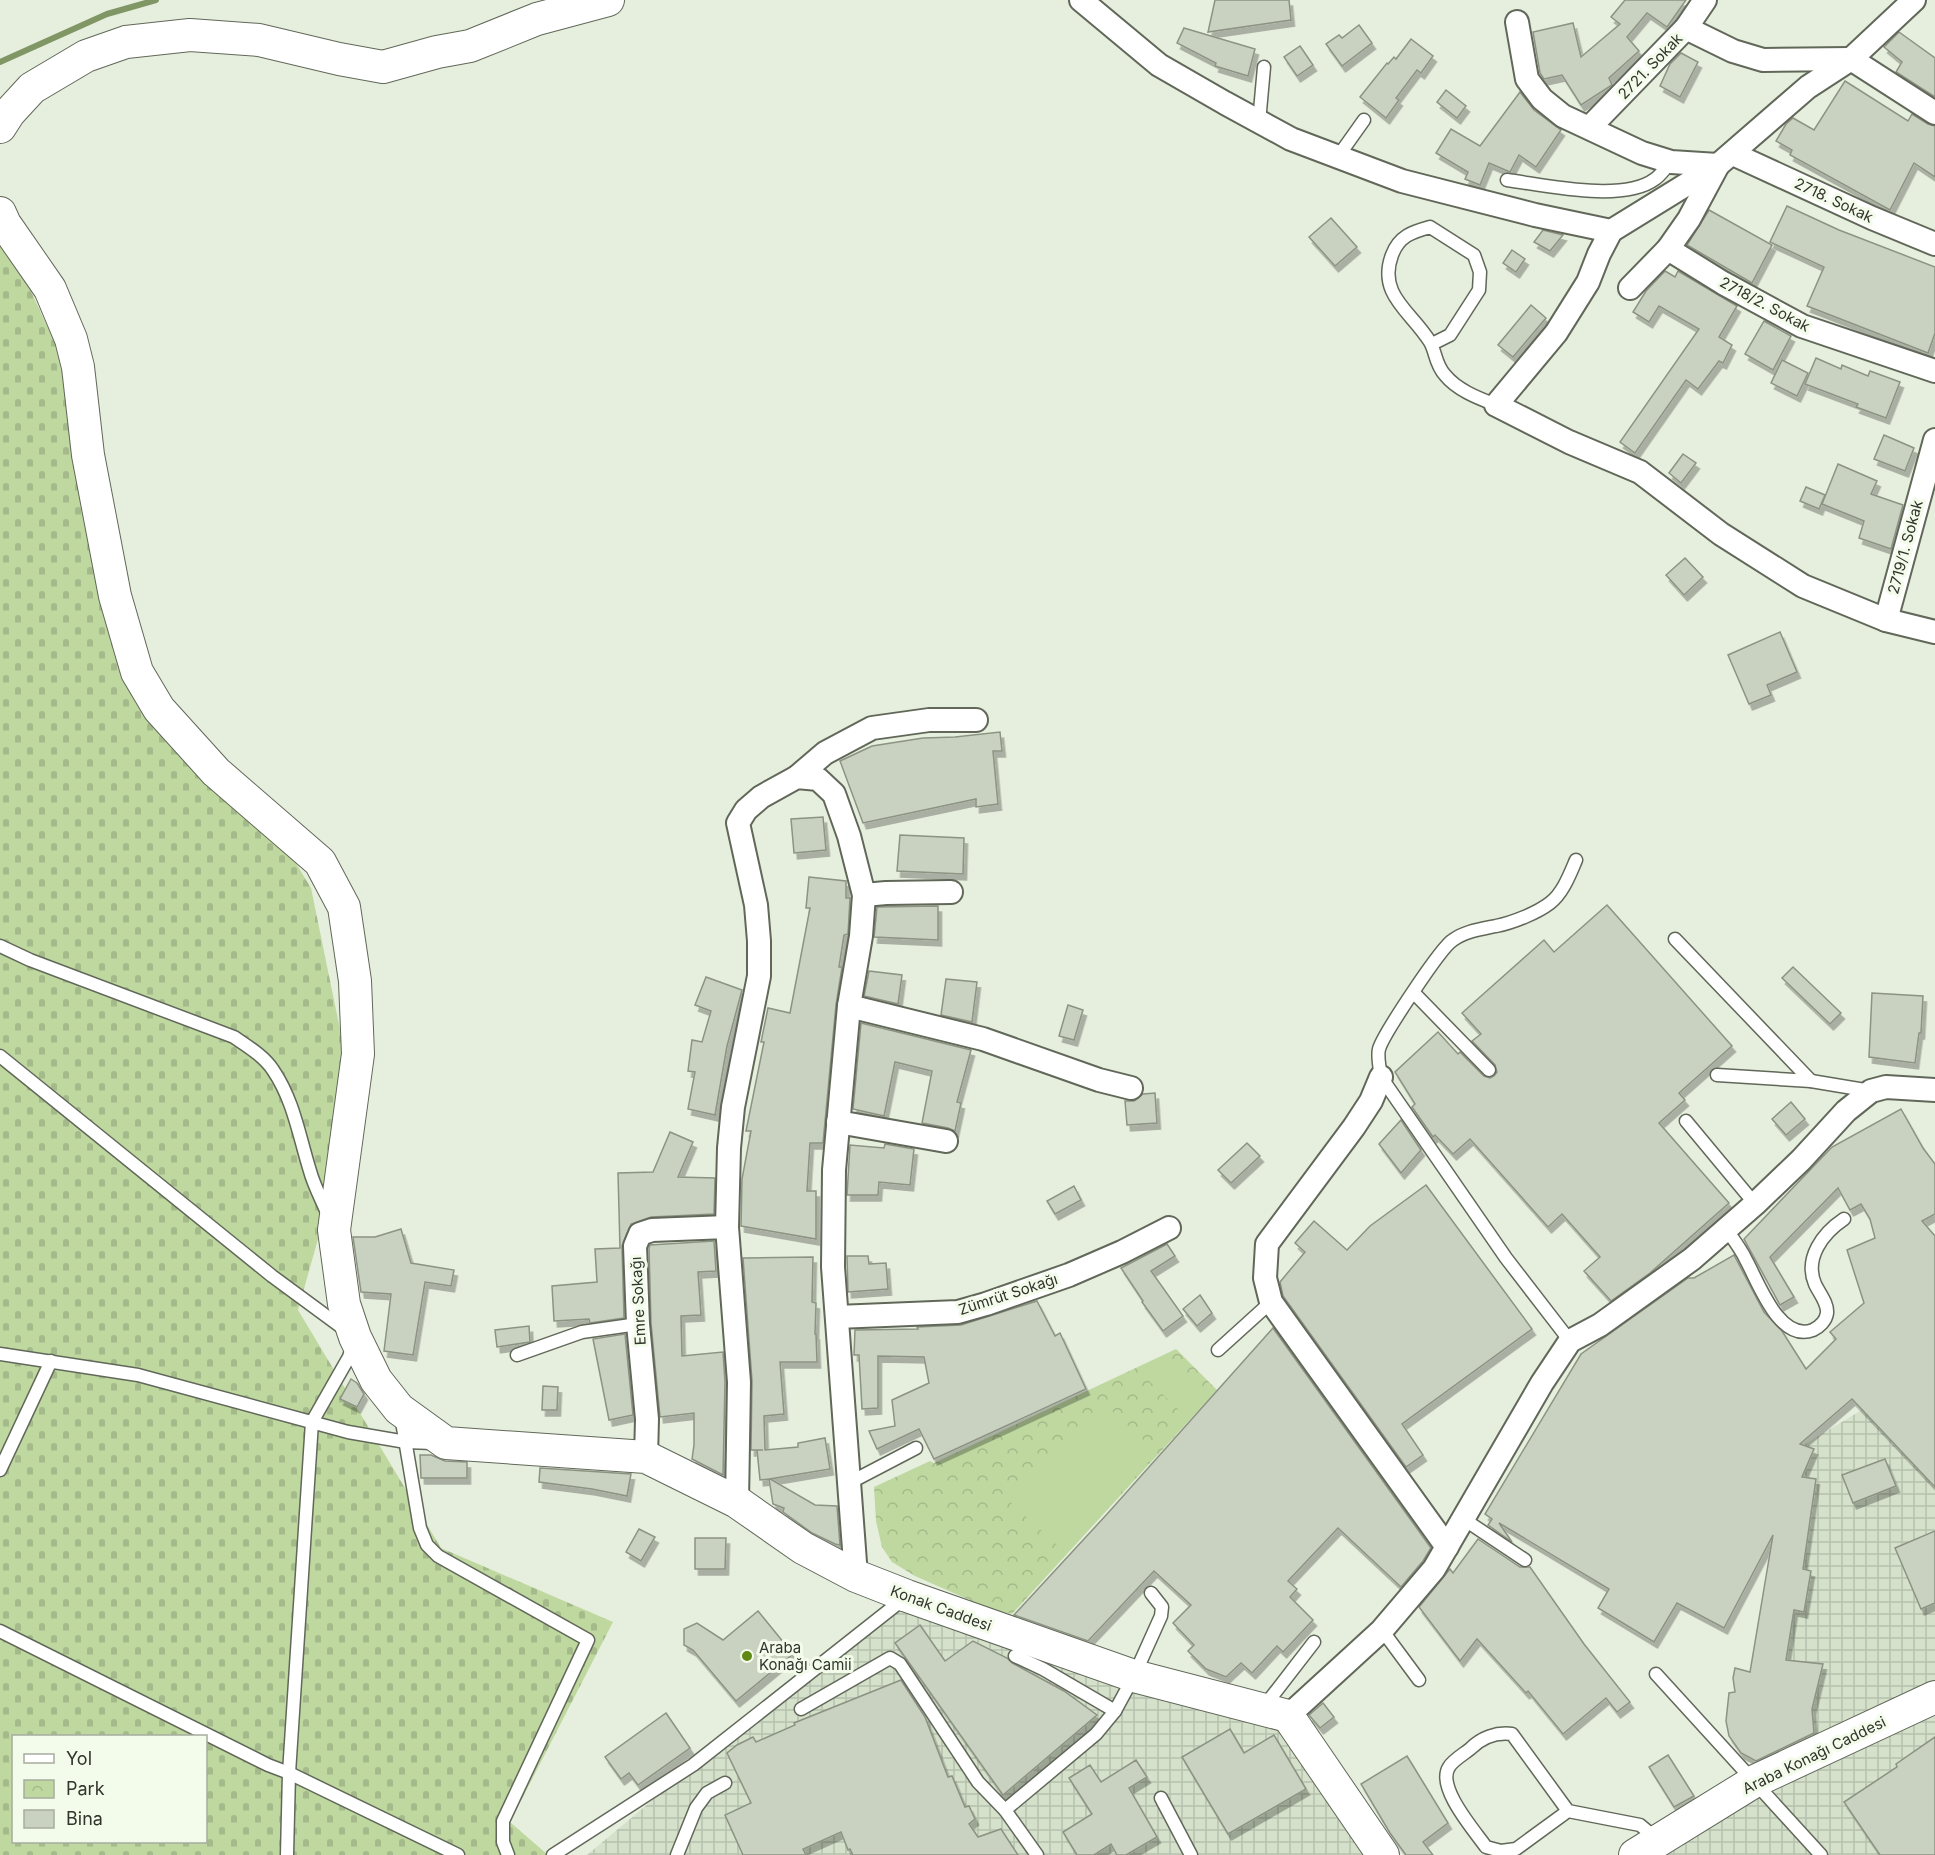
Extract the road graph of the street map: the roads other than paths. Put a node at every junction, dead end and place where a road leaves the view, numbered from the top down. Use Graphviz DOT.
graph roads {
  1 [pos="608,0"];
  2 [pos="1081,0"];
  3 [pos="1705,0"];
  4 [pos="1914,0"];
  5 [pos="1516,22"];
  6 [pos="1686,28"];
  7 [pos="1851,59"];
  8 [pos="1264,67"];
  9 [pos="1935,112"];
  10 [pos="1364,120"];
  11 [pos="1259,122"];
  12 [pos="0,127"];
  13 [pos="1590,127"];
  14 [pos="1338,158"];
  15 [pos="1725,160"];
  16 [pos="1671,162"];
  17 [pos="1507,180"];
  18 [pos="0,213"];
  19 [pos="1611,231"];
  20 [pos="1935,244"];
  21 [pos="1668,249"];
  22 [pos="1630,288"];
  23 [pos="1432,344"];
  24 [pos="1935,371"];
  25 [pos="1496,405"];
  26 [pos="1935,440"];
  27 [pos="1886,620"];
  28 [pos="1935,632"];
  29 [pos="976,720"];
  30 [pos="797,777"];
  31 [pos="1576,860"];
  32 [pos="951,892"];
  33 [pos="864,896"];
  34 [pos="1675,939"];
  35 [pos="0,946"];
  36 [pos="1414,993"];
  37 [pos="849,1006"];
  38 [pos="0,1056"];
  39 [pos="1489,1070"];
  40 [pos="1718,1075"];
  41 [pos="1381,1077"];
  42 [pos="1810,1081"];
  43 [pos="1131,1088"];
  44 [pos="1935,1090"];
  45 [pos="1871,1091"];
  46 [pos="1686,1121"];
  47 [pos="838,1122"];
  48 [pos="946,1141"];
  49 [pos="1755,1204"];
  50 [pos="1844,1219"];
  51 [pos="727,1227"];
  52 [pos="1169,1228"];
  53 [pos="1726,1229"];
  54 [pos="334,1230"];
  55 [pos="1271,1302"];
  56 [pos="837,1317"];
  57 [pos="638,1324"];
  58 [pos="355,1337"];
  59 [pos="1570,1341"];
  60 [pos="1218,1350"];
  61 [pos="0,1354"];
  62 [pos="517,1355"];
  63 [pos="51,1361"];
  64 [pos="399,1409"];
  65 [pos="312,1422"];
  66 [pos="406,1442"];
  67 [pos="446,1443"];
  68 [pos="916,1448"];
  69 [pos="646,1456"];
  70 [pos="0,1470"];
  71 [pos="849,1483"];
  72 [pos="737,1502"];
  73 [pos="1462,1518"];
  74 [pos="1447,1546"];
  75 [pos="1525,1560"];
  76 [pos="856,1576"];
  77 [pos="1151,1593"];
  78 [pos="907,1596"];
  79 [pos="1382,1630"];
  80 [pos="0,1631"];
  81 [pos="1314,1642"];
  82 [pos="1015,1656"];
  83 [pos="1656,1674"];
  84 [pos="1134,1676"];
  85 [pos="1419,1680"];
  86 [pos="1935,1697"];
  87 [pos="801,1709"];
  88 [pos="1115,1711"];
  89 [pos="1275,1713"];
  90 [pos="288,1773"];
  91 [pos="1755,1781"];
  92 [pos="725,1783"];
  93 [pos="1161,1798"];
  94 [pos="1005,1810"];
  95 [pos="1568,1811"];
  96 [pos="1647,1848"];
  97 [pos="287,1855"];
  98 [pos="458,1855"];
  99 [pos="508,1855"];
  100 [pos="553,1855"];
  101 [pos="677,1855"];
  102 [pos="1037,1855"];
  103 [pos="1191,1855"];
  104 [pos="1383,1855"];
  105 [pos="1821,1855"];
  1 -- 12 [label="street"];
  2 -- 11 [label="street"];
  3 -- 6 [label="street, 2721. Sokak"];
  4 -- 7 [label="street"];
  5 -- 13 [label="street"];
  6 -- 7 [label="street"];
  6 -- 13 [label="street, 2721. Sokak"];
  7 -- 9 [label="street"];
  7 -- 15 [label="street"];
  8 -- 11 [label="lane"];
  10 -- 14 [label="lane"];
  11 -- 14 [label="street"];
  13 -- 16 [label="street"];
  14 -- 19 [label="street"];
  15 -- 16 [label="street"];
  15 -- 19 [label="street"];
  15 -- 20 [label="street, 2718. Sokak"];
  15 -- 21 [label="street"];
  16 -- 17 [label="lane"];
  18 -- 54 [label="street"];
  19 -- 25 [label="street"];
  21 -- 22 [label="street"];
  21 -- 24 [label="street, 2718/2. Sokak"];
  23 -- 23 [label="lane"];
  23 -- 25 [label="lane"];
  25 -- 27 [label="street"];
  26 -- 27 [label="street, 2719/1. Sokak"];
  27 -- 28 [label="street"];
  29 -- 30 [label="street"];
  30 -- 33 [label="street"];
  30 -- 51 [label="street"];
  31 -- 36 [label="lane"];
  32 -- 33 [label="street"];
  33 -- 37 [label="street"];
  34 -- 42 [label="lane"];
  35 -- 54 [label="lane"];
  36 -- 39 [label="lane"];
  36 -- 41 [label="lane"];
  37 -- 43 [label="street"];
  37 -- 47 [label="street"];
  38 -- 58 [label="lane"];
  40 -- 42 [label="lane"];
  41 -- 55 [label="street"];
  41 -- 59 [label="lane"];
  42 -- 45 [label="lane"];
  44 -- 45 [label="street"];
  45 -- 49 [label="street"];
  46 -- 49 [label="lane"];
  47 -- 48 [label="street"];
  47 -- 56 [label="street"];
  49 -- 53 [label="street"];
  50 -- 53 [label="lane"];
  51 -- 57 [label="street, Emre Sokağı"];
  51 -- 72 [label="street"];
  52 -- 56 [label="street, Zümrüt Sokağı"];
  53 -- 59 [label="street"];
  54 -- 58 [label="street"];
  55 -- 60 [label="lane"];
  55 -- 74 [label="street"];
  56 -- 71 [label="street"];
  57 -- 62 [label="lane"];
  57 -- 69 [label="street, Emre Sokağı"];
  58 -- 64 [label="street"];
  58 -- 65 [label="lane"];
  59 -- 73 [label="street"];
  61 -- 63 [label="lane"];
  63 -- 65 [label="lane"];
  63 -- 70 [label="lane"];
  64 -- 66 [label="lane"];
  64 -- 67 [label="street"];
  65 -- 66 [label="lane"];
  65 -- 90 [label="lane"];
  66 -- 67 [label="lane"];
  66 -- 99 [label="lane"];
  67 -- 69 [label="street, Konak Caddesi"];
  68 -- 71 [label="lane"];
  69 -- 72 [label="street, Konak Caddesi"];
  71 -- 76 [label="street"];
  72 -- 76 [label="street, Konak Caddesi"];
  73 -- 74 [label="street"];
  73 -- 75 [label="lane"];
  74 -- 79 [label="street"];
  76 -- 78 [label="street, Konak Caddesi"];
  77 -- 84 [label="lane"];
  78 -- 84 [label="street, Konak Caddesi"];
  78 -- 100 [label="lane"];
  79 -- 85 [label="lane"];
  79 -- 89 [label="street"];
  80 -- 90 [label="lane"];
  81 -- 89 [label="lane"];
  82 -- 88 [label="lane"];
  83 -- 91 [label="lane"];
  84 -- 88 [label="lane"];
  84 -- 89 [label="street, Konak Caddesi"];
  86 -- 91 [label="street, Araba Konağı Caddesi"];
  87 -- 94 [label="lane"];
  88 -- 94 [label="lane"];
  89 -- 104 [label="street"];
  90 -- 97 [label="lane"];
  90 -- 98 [label="lane"];
  91 -- 96 [label="street, Araba Konağı Caddesi"];
  91 -- 105 [label="lane"];
  92 -- 101 [label="lane"];
  93 -- 103 [label="lane"];
  94 -- 102 [label="lane"];
  95 -- 95 [label="lane"];
  95 -- 96 [label="lane"];
}
